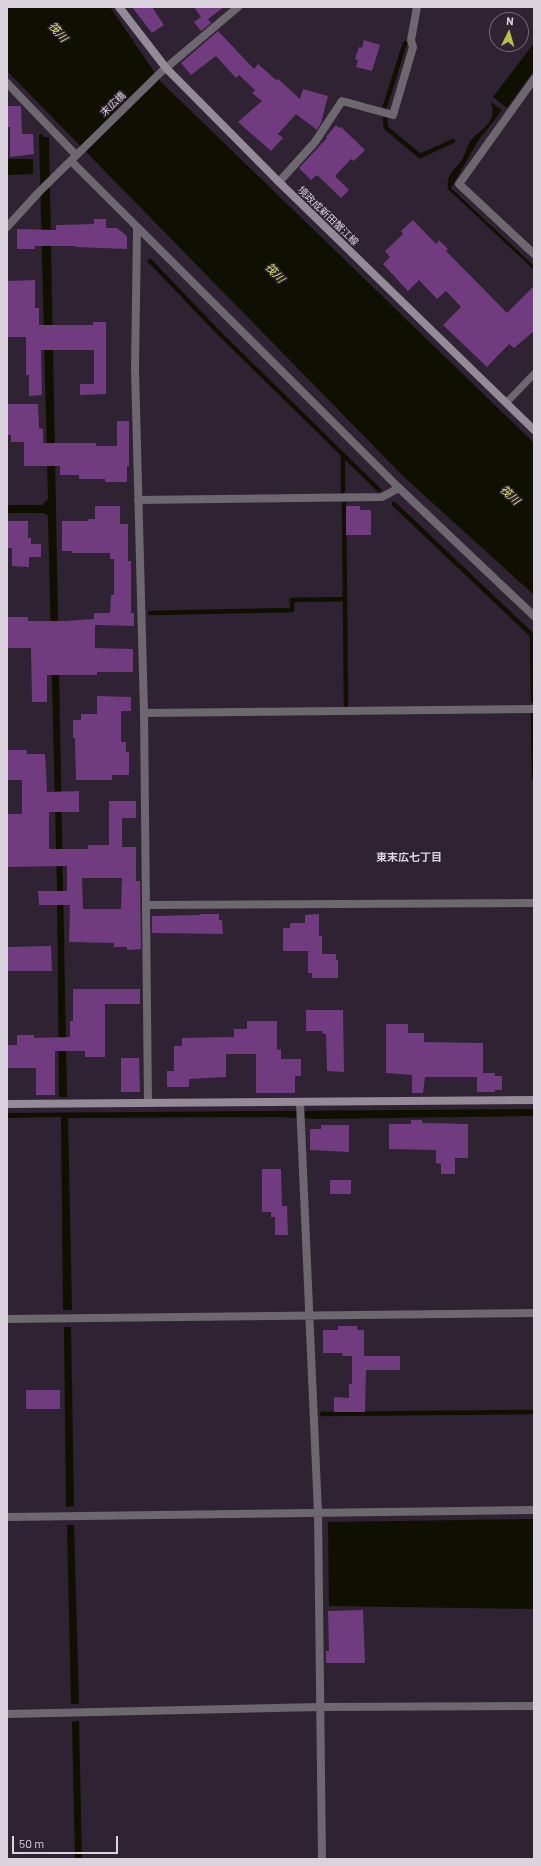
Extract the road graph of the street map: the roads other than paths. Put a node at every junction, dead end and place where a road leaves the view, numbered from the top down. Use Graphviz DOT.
graph roads {
  1 [pos="119,7"];
  2 [pos="238,7"];
  3 [pos="417,7"];
  4 [pos="163,70"];
  5 [pos="534,79"];
  6 [pos="7,83"];
  7 [pos="76,156"];
  8 [pos="280,182"];
  9 [pos="7,227"];
  10 [pos="137,229"];
  11 [pos="534,254"];
  12 [pos="534,374"];
  13 [pos="506,403"];
  14 [pos="534,430"];
  15 [pos="399,488"];
  16 [pos="138,500"];
  17 [pos="534,616"];
  18 [pos="534,709"];
  19 [pos="144,713"];
  20 [pos="534,903"];
  21 [pos="147,905"];
  22 [pos="534,1100"];
  23 [pos="148,1103"];
  24 [pos="7,1104"];
  25 [pos="300,1106"];
  26 [pos="534,1313"];
  27 [pos="309,1315"];
  28 [pos="7,1319"];
  29 [pos="534,1510"];
  30 [pos="318,1513"];
  31 [pos="7,1517"];
  32 [pos="534,1706"];
  33 [pos="320,1707"];
  34 [pos="7,1714"];
  35 [pos="322,1859"];
  1 -- 4 [label="main road, 境政成新田蟹江線"];
  2 -- 4 [label="street, 末広橋"];
  3 -- 8 [label="street"];
  4 -- 7 [label="street, 末広橋"];
  4 -- 8 [label="main road, 境政成新田蟹江線"];
  5 -- 11 [label="street"];
  6 -- 7 [label="street"];
  7 -- 9 [label="street, 末広橋"];
  7 -- 10 [label="street"];
  8 -- 13 [label="main road, 境政成新田蟹江線"];
  10 -- 15 [label="street"];
  10 -- 16 [label="street"];
  12 -- 13 [label="lane"];
  13 -- 14 [label="main road, 境政成新田蟹江線"];
  15 -- 16 [label="street"];
  15 -- 17 [label="street"];
  16 -- 19 [label="street"];
  18 -- 19 [label="street"];
  19 -- 21 [label="street"];
  20 -- 21 [label="street"];
  21 -- 23 [label="street"];
  22 -- 25 [label="main road"];
  23 -- 24 [label="main road"];
  23 -- 25 [label="main road"];
  25 -- 27 [label="street"];
  26 -- 27 [label="street"];
  27 -- 28 [label="street"];
  27 -- 30 [label="street"];
  29 -- 30 [label="street"];
  30 -- 31 [label="street"];
  30 -- 33 [label="street"];
  32 -- 33 [label="street"];
  33 -- 34 [label="street"];
  33 -- 35 [label="street"];
}
